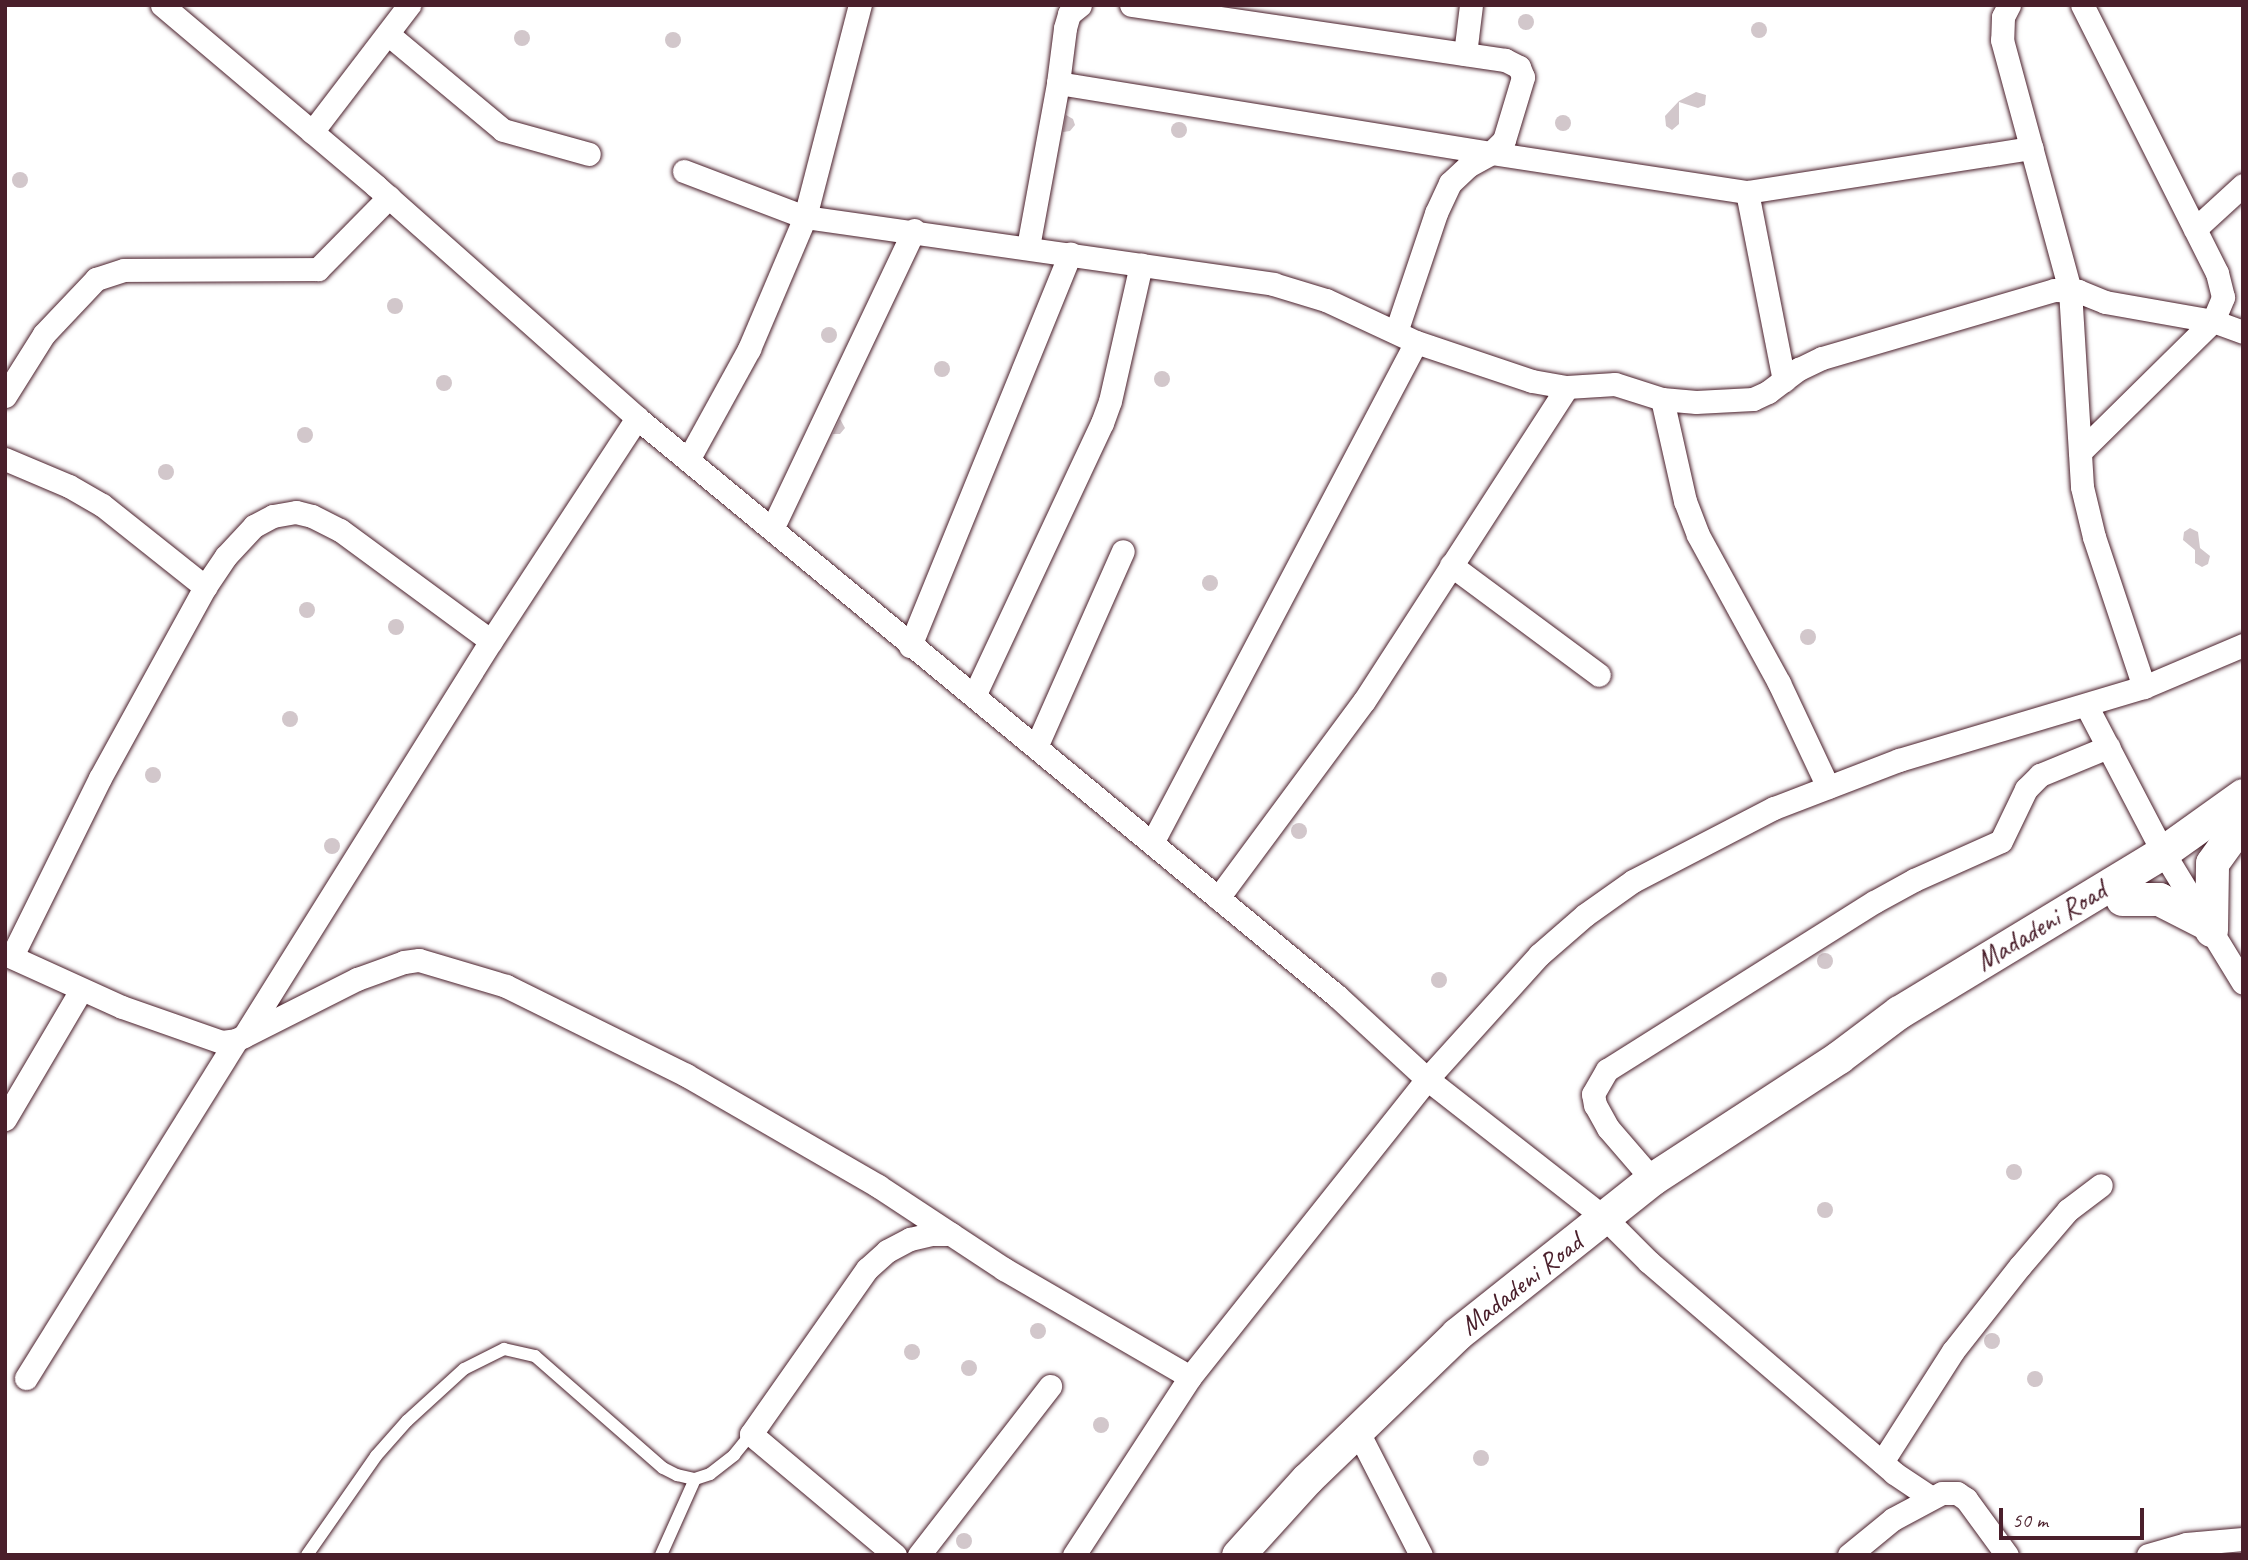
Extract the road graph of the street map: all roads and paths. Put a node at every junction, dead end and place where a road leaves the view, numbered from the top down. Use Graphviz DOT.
graph roads {
  1 [pos="162,5"];
  2 [pos="409,5"];
  3 [pos="860,5"];
  4 [pos="1080,5"];
  5 [pos="1130,5"];
  6 [pos="1471,5"];
  7 [pos="2009,5"];
  8 [pos="2082,5"];
  9 [pos="389,35"];
  10 [pos="1465,54"];
  11 [pos="1058,83"];
  12 [pos="312,132"];
  13 [pos="2032,148"];
  14 [pos="1491,153"];
  15 [pos="589,155"];
  16 [pos="684,171"];
  17 [pos="2243,185"];
  18 [pos="1747,192"];
  19 [pos="389,197"];
  20 [pos="805,217"];
  21 [pos="2195,229"];
  22 [pos="914,230"];
  23 [pos="1028,247"];
  24 [pos="1070,253"];
  25 [pos="1141,264"];
  26 [pos="2070,290"];
  27 [pos="2213,321"];
  28 [pos="2243,332"];
  29 [pos="1406,337"];
  30 [pos="1784,380"];
  31 [pos="1567,387"];
  32 [pos="5,396"];
  33 [pos="1662,399"];
  34 [pos="637,418"];
  35 [pos="2080,452"];
  36 [pos="5,459"];
  37 [pos="688,460"];
  38 [pos="772,529"];
  39 [pos="1122,551"];
  40 [pos="1451,565"];
  41 [pos="205,587"];
  42 [pos="491,641"];
  43 [pos="2243,645"];
  44 [pos="910,646"];
  45 [pos="1599,675"];
  46 [pos="2144,687"];
  47 [pos="974,696"];
  48 [pos="2086,705"];
  49 [pos="1036,747"];
  50 [pos="2108,747"];
  51 [pos="1828,787"];
  52 [pos="2243,795"];
  53 [pos="2243,819"];
  54 [pos="1152,843"];
  55 [pos="2168,860"];
  56 [pos="1218,898"];
  57 [pos="2122,899"];
  58 [pos="2209,927"];
  59 [pos="8,955"];
  60 [pos="2243,983"];
  61 [pos="80,990"];
  62 [pos="240,1038"];
  63 [pos="1839,1057"];
  64 [pos="1427,1079"];
  65 [pos="5,1119"];
  66 [pos="1652,1180"];
  67 [pos="2101,1185"];
  68 [pos="1605,1218"];
  69 [pos="951,1234"];
  70 [pos="1190,1377"];
  71 [pos="26,1378"];
  72 [pos="1050,1386"];
  73 [pos="1357,1430"];
  74 [pos="751,1434"];
  75 [pos="1882,1462"];
  76 [pos="695,1479"];
  77 [pos="1930,1497"];
  78 [pos="2243,1539"];
  79 [pos="307,1555"];
  80 [pos="661,1555"];
  81 [pos="895,1555"];
  82 [pos="919,1555"];
  83 [pos="1074,1555"];
  84 [pos="1238,1555"];
  85 [pos="1421,1555"];
  86 [pos="1849,1555"];
  87 [pos="2007,1555"];
  88 [pos="2148,1555"];
  1 -- 12 [label="street"];
  2 -- 9 [label="street"];
  3 -- 20 [label="street"];
  4 -- 11 [label="street"];
  5 -- 10 [label="street"];
  6 -- 10 [label="street"];
  7 -- 13 [label="street"];
  8 -- 21 [label="street"];
  9 -- 12 [label="street"];
  9 -- 15 [label="street"];
  10 -- 14 [label="street"];
  11 -- 14 [label="street"];
  11 -- 23 [label="street"];
  12 -- 19 [label="street"];
  13 -- 18 [label="street"];
  13 -- 26 [label="street"];
  14 -- 18 [label="street"];
  14 -- 29 [label="street"];
  16 -- 20 [label="street"];
  17 -- 21 [label="street"];
  18 -- 30 [label="street"];
  19 -- 32 [label="street"];
  19 -- 34 [label="street"];
  20 -- 22 [label="street"];
  20 -- 37 [label="street"];
  21 -- 27 [label="street"];
  22 -- 23 [label="street"];
  22 -- 38 [label="street"];
  23 -- 24 [label="street"];
  24 -- 25 [label="street"];
  24 -- 44 [label="street"];
  25 -- 29 [label="street"];
  25 -- 47 [label="street"];
  26 -- 27 [label="street"];
  26 -- 30 [label="street"];
  26 -- 35 [label="street"];
  27 -- 28 [label="street"];
  27 -- 35 [label="street"];
  29 -- 31 [label="street"];
  29 -- 54 [label="street"];
  30 -- 33 [label="street"];
  31 -- 33 [label="street"];
  31 -- 40 [label="street"];
  33 -- 51 [label="street"];
  34 -- 37 [label="street"];
  34 -- 42 [label="street"];
  35 -- 46 [label="street"];
  36 -- 41 [label="street"];
  37 -- 38 [label="street"];
  38 -- 44 [label="street"];
  39 -- 49 [label="street"];
  40 -- 45 [label="street"];
  40 -- 56 [label="street"];
  41 -- 42 [label="street"];
  41 -- 59 [label="street"];
  42 -- 62 [label="street"];
  43 -- 46 [label="street"];
  44 -- 47 [label="street"];
  46 -- 48 [label="street"];
  47 -- 49 [label="street"];
  48 -- 50 [label="street"];
  48 -- 51 [label="street"];
  49 -- 54 [label="street"];
  50 -- 55 [label="street"];
  50 -- 66 [label="street"];
  51 -- 64 [label="street"];
  52 -- 55 [label="street, Madadeni Road"];
  53 -- 55 [label="street, Madadeni Road"];
  53 -- 58 [label="street"];
  54 -- 56 [label="street"];
  55 -- 57 [label="street, Madadeni Road"];
  55 -- 58 [label="street"];
  55 -- 63 [label="street, Madadeni Road"];
  56 -- 64 [label="street"];
  57 -- 58 [label="street"];
  57 -- 63 [label="street, Madadeni Road"];
  58 -- 60 [label="street"];
  59 -- 61 [label="street"];
  61 -- 62 [label="street"];
  61 -- 65 [label="street"];
  62 -- 69 [label="street"];
  62 -- 71 [label="street"];
  63 -- 66 [label="street, Madadeni Road"];
  64 -- 68 [label="street"];
  64 -- 70 [label="street"];
  66 -- 68 [label="street, Madadeni Road"];
  67 -- 75 [label="street"];
  68 -- 73 [label="street, Madadeni Road"];
  68 -- 75 [label="street"];
  69 -- 70 [label="street"];
  69 -- 74 [label="street"];
  70 -- 83 [label="street"];
  72 -- 82 [label="street"];
  73 -- 84 [label="street, Madadeni Road"];
  73 -- 85 [label="street"];
  74 -- 76 [label="lane"];
  74 -- 81 [label="street"];
  75 -- 77 [label="street"];
  76 -- 79 [label="lane"];
  76 -- 80 [label="lane"];
  77 -- 86 [label="street"];
  77 -- 87 [label="street"];
  78 -- 88 [label="street"];
}
